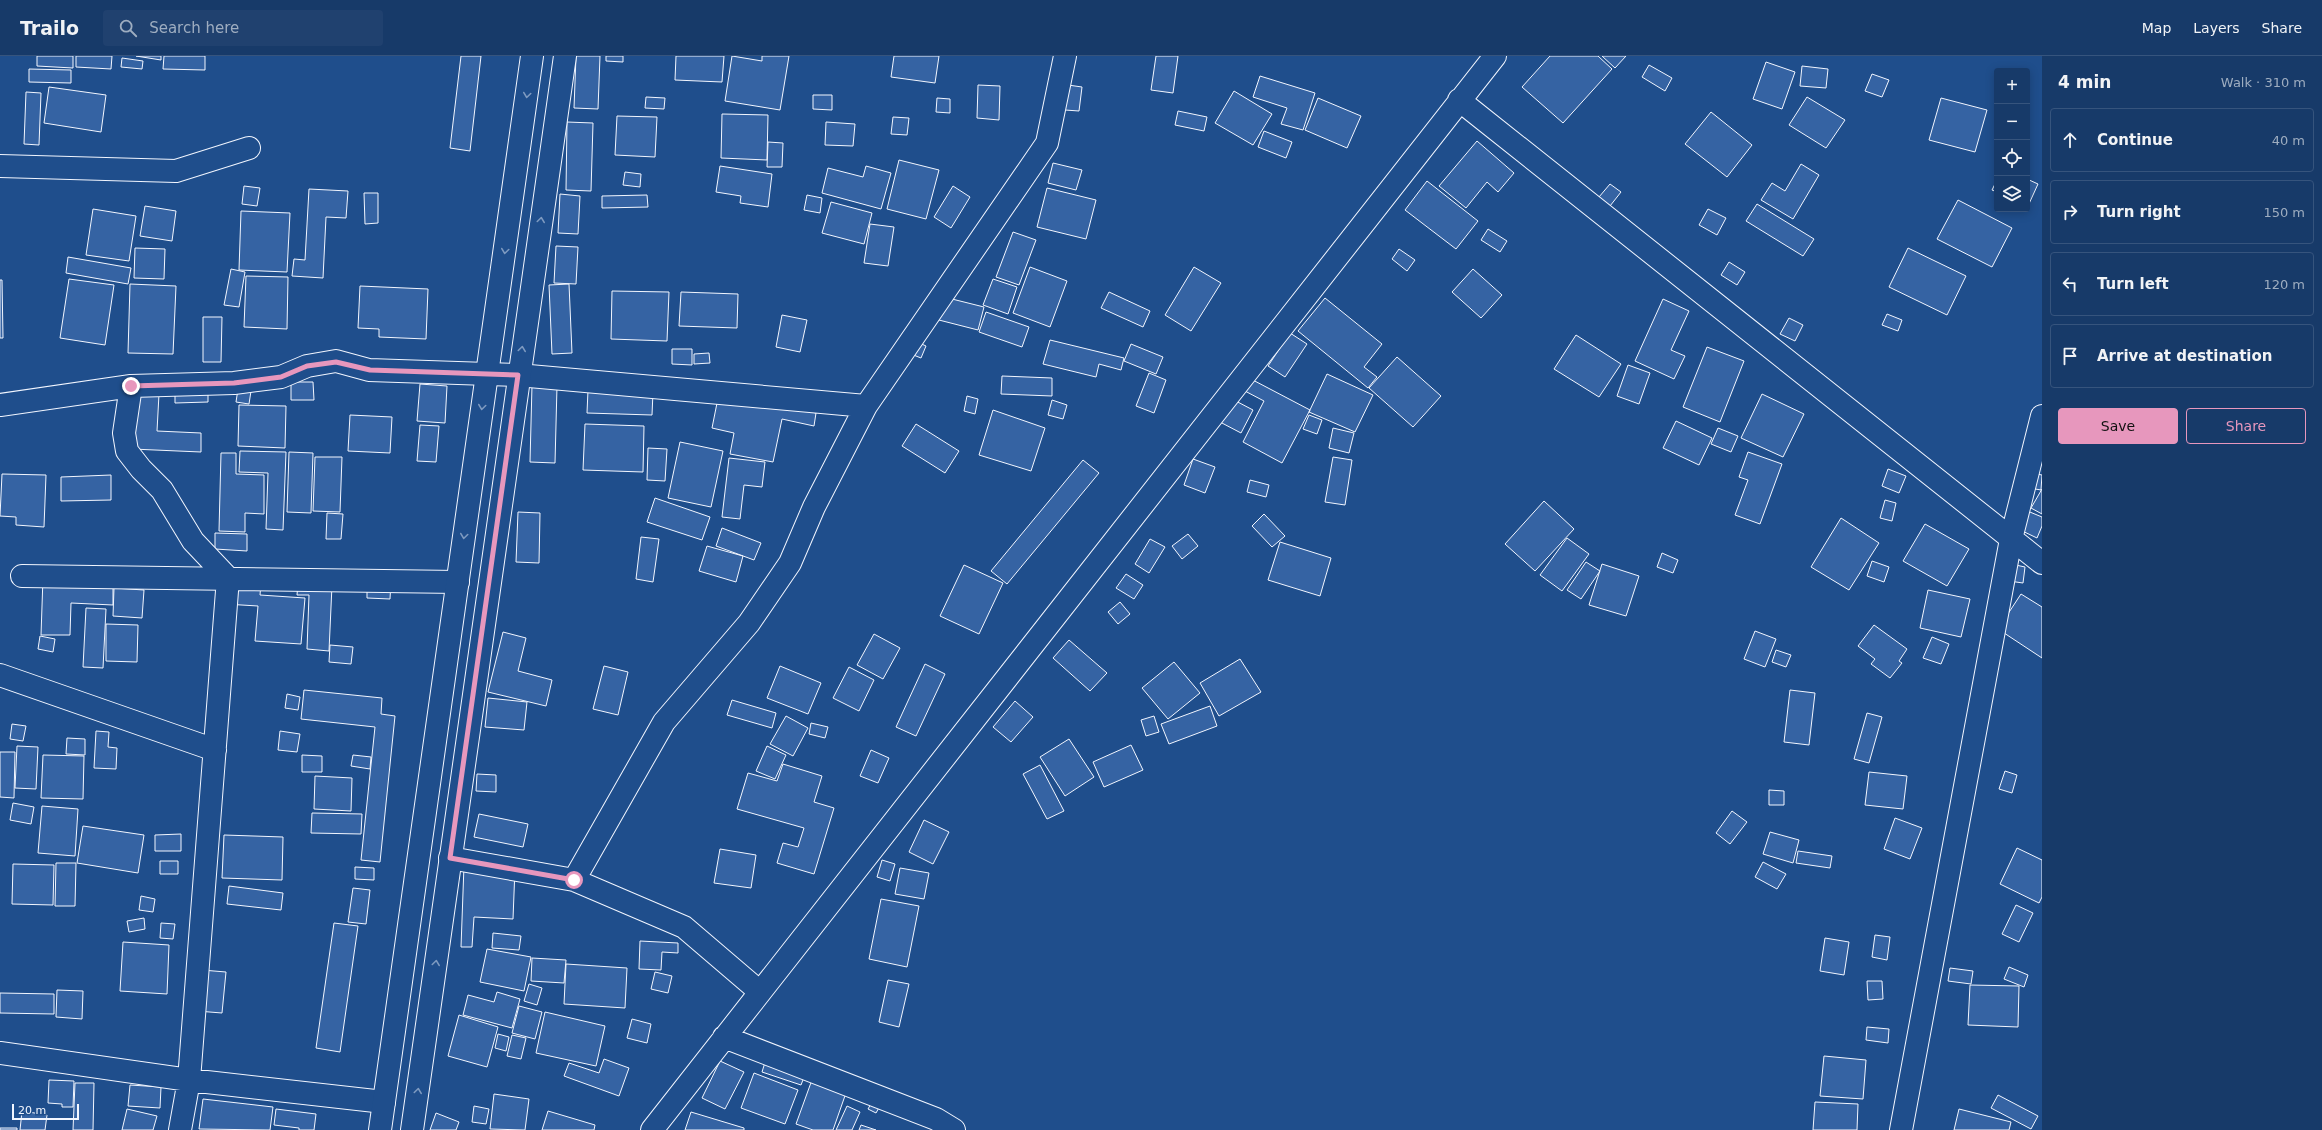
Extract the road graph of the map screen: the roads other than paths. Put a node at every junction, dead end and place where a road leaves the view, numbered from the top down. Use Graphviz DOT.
graph roads {
  1 [pos="532,56"];
  2 [pos="565,56"];
  3 [pos="1065,56"];
  4 [pos="1495,56"];
  5 [pos="1459,100"];
  6 [pos="249,148"];
  7 [pos="0,166"];
  8 [pos="487,374"];
  9 [pos="518,375"];
  10 [pos="131,386"];
  11 [pos="0,405"];
  12 [pos="866,406"];
  13 [pos="2042,416"];
  14 [pos="2011,538"];
  15 [pos="2042,563"];
  16 [pos="22,576"];
  17 [pos="228,578"];
  18 [pos="458,582"];
  19 [pos="0,675"];
  20 [pos="215,750"];
  21 [pos="450,858"];
  22 [pos="574,880"];
  23 [pos="760,992"];
  24 [pos="724,1037"];
  25 [pos="0,1053"];
  26 [pos="188,1080"];
  27 [pos="384,1102"];
  28 [pos="180,1130"];
  29 [pos="380,1130"];
  30 [pos="412,1130"];
  31 [pos="652,1130"];
  32 [pos="954,1130"];
  33 [pos="1901,1130"];
  1 -- 8 [label="street, one-way"];
  9 -- 2 [label="street, one-way"];
  3 -- 12 [label="street"];
  4 -- 5 [label="street"];
  5 -- 14 [label="street"];
  5 -- 23 [label="street"];
  6 -- 7 [label="street"];
  8 -- 9 [label="street"];
  8 -- 10 [label="street"];
  8 -- 18 [label="street, one-way"];
  9 -- 12 [label="street"];
  9 -- 21 [label="street"];
  10 -- 11 [label="street"];
  10 -- 17 [label="street"];
  12 -- 22 [label="street"];
  13 -- 14 [label="street"];
  14 -- 15 [label="street"];
  14 -- 33 [label="street"];
  16 -- 17 [label="street"];
  17 -- 18 [label="street"];
  17 -- 20 [label="street"];
  18 -- 27 [label="street"];
  19 -- 20 [label="street"];
  20 -- 26 [label="street"];
  21 -- 22 [label="street"];
  30 -- 21 [label="street, one-way"];
  22 -- 23 [label="street"];
  23 -- 24 [label="street"];
  24 -- 31 [label="street"];
  24 -- 32 [label="street"];
  25 -- 26 [label="street"];
  26 -- 27 [label="street"];
  26 -- 28 [label="street"];
  27 -- 29 [label="street"];
}
